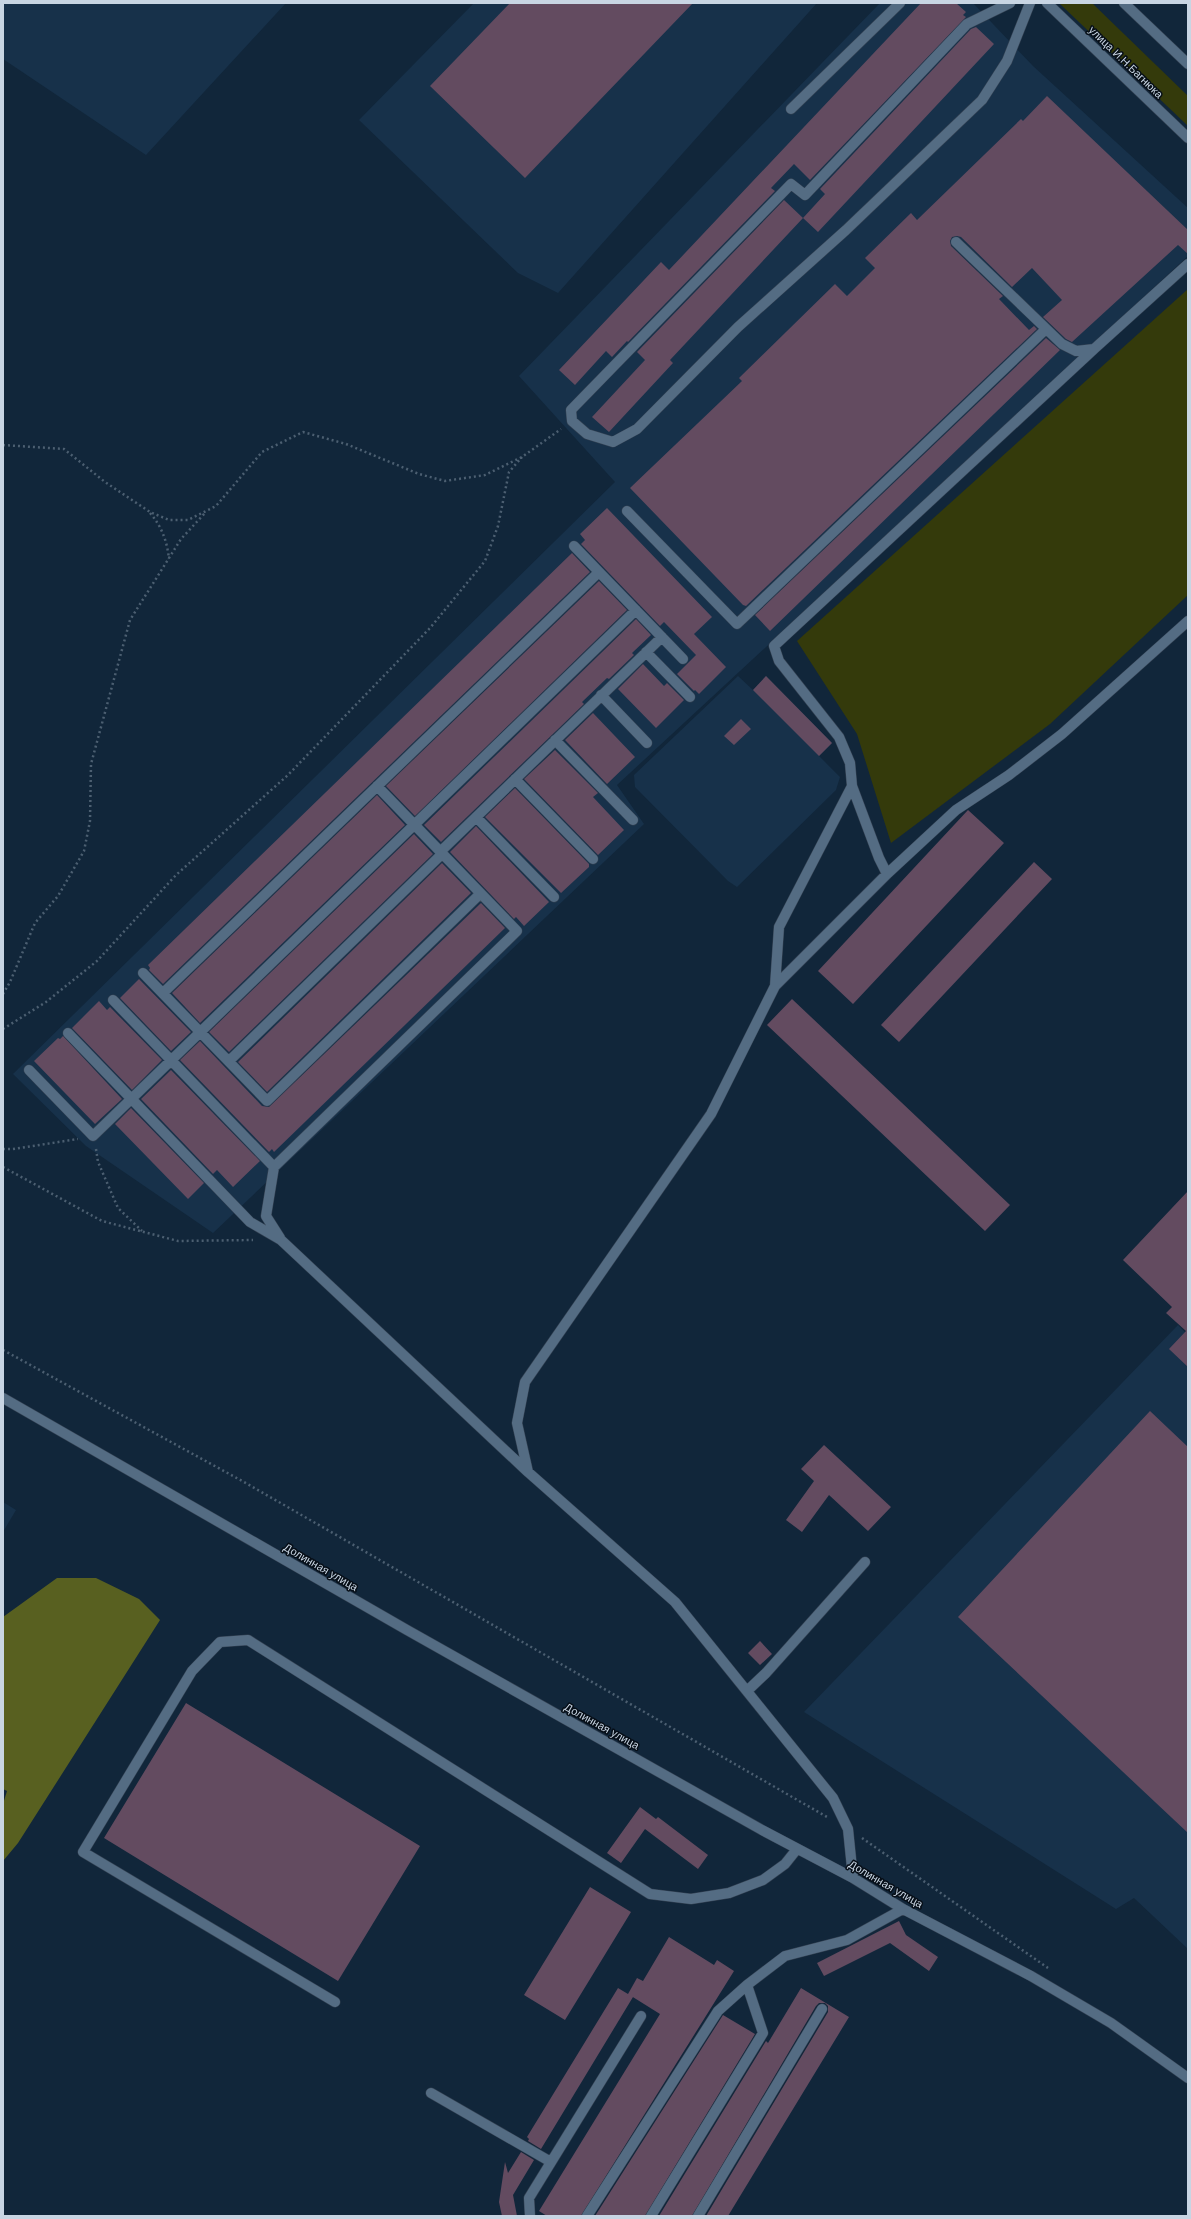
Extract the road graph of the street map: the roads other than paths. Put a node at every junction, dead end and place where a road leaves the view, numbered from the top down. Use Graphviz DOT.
graph roads {
  1 [pos="900,3"];
  2 [pos="1010,3"];
  3 [pos="1030,3"];
  4 [pos="1047,3"];
  5 [pos="1124,3"];
  6 [pos="1188,64"];
  7 [pos="791,109"];
  8 [pos="1188,138"];
  9 [pos="956,242"];
  10 [pos="1188,264"];
  11 [pos="1046,329"];
  12 [pos="1094,348"];
  13 [pos="627,511"];
  14 [pos="574,546"];
  15 [pos="599,572"];
  16 [pos="636,610"];
  17 [pos="1188,621"];
  18 [pos="662,637"];
  19 [pos="646,652"];
  20 [pos="684,659"];
  21 [pos="601,695"];
  22 [pos="690,698"];
  23 [pos="555,740"];
  24 [pos="646,743"];
  25 [pos="515,779"];
  26 [pos="377,786"];
  27 [pos="852,786"];
  28 [pos="476,817"];
  29 [pos="633,820"];
  30 [pos="414,825"];
  31 [pos="441,853"];
  32 [pos="593,859"];
  33 [pos="887,874"];
  34 [pos="480,894"];
  35 [pos="554,897"];
  36 [pos="143,972"];
  37 [pos="775,986"];
  38 [pos="163,993"];
  39 [pos="113,1000"];
  40 [pos="200,1032"];
  41 [pos="68,1033"];
  42 [pos="171,1060"];
  43 [pos="229,1061"];
  44 [pos="29,1070"];
  45 [pos="131,1099"];
  46 [pos="274,1166"];
  47 [pos="281,1240"];
  48 [pos="4,1400"];
  49 [pos="528,1472"];
  50 [pos="865,1562"];
  51 [pos="747,1691"];
  52 [pos="796,1849"];
  53 [pos="853,1878"];
  54 [pos="903,1909"];
  55 [pos="746,1985"];
  56 [pos="335,2002"];
  57 [pos="822,2009"];
  58 [pos="641,2016"];
  59 [pos="1188,2078"];
  60 [pos="431,2093"];
  61 [pos="551,2162"];
  62 [pos="530,2216"];
  63 [pos="587,2216"];
  64 [pos="652,2216"];
  65 [pos="698,2216"];
  1 -- 7 [label="street"];
  2 -- 3 [label="street"];
  4 -- 8 [label="street, улица И.Н.Багнюка"];
  5 -- 6 [label="street"];
  9 -- 11 [label="street"];
  10 -- 12 [label="street"];
  11 -- 12 [label="street"];
  11 -- 13 [label="street"];
  12 -- 27 [label="street"];
  14 -- 15 [label="street"];
  15 -- 16 [label="street"];
  15 -- 26 [label="street"];
  16 -- 18 [label="street"];
  16 -- 30 [label="street"];
  17 -- 33 [label="street"];
  18 -- 19 [label="street"];
  18 -- 20 [label="street"];
  19 -- 21 [label="street"];
  19 -- 22 [label="street"];
  21 -- 23 [label="street"];
  21 -- 24 [label="street"];
  23 -- 25 [label="street"];
  23 -- 29 [label="street"];
  25 -- 28 [label="street"];
  25 -- 32 [label="street"];
  26 -- 30 [label="street"];
  26 -- 38 [label="street"];
  27 -- 33 [label="street"];
  27 -- 37 [label="street"];
  28 -- 31 [label="street"];
  28 -- 35 [label="street"];
  30 -- 31 [label="street"];
  30 -- 40 [label="street"];
  31 -- 34 [label="street"];
  31 -- 43 [label="street"];
  33 -- 37 [label="street"];
  34 -- 43 [label="street"];
  34 -- 46 [label="street"];
  36 -- 38 [label="street"];
  37 -- 49 [label="street"];
  38 -- 40 [label="street"];
  39 -- 42 [label="street"];
  40 -- 42 [label="street"];
  40 -- 43 [label="street"];
  41 -- 45 [label="street"];
  42 -- 45 [label="street"];
  42 -- 46 [label="street"];
  44 -- 45 [label="street"];
  45 -- 47 [label="street"];
  46 -- 47 [label="street"];
  47 -- 49 [label="street"];
  48 -- 52 [label="street, Долинная улица"];
  49 -- 51 [label="street"];
  50 -- 51 [label="street"];
  51 -- 53 [label="street"];
  52 -- 53 [label="street, Долинная улица"];
  52 -- 56 [label="street"];
  53 -- 54 [label="street, Долинная улица"];
  54 -- 55 [label="street"];
  54 -- 59 [label="street, Долинная улица"];
  55 -- 63 [label="street"];
  55 -- 64 [label="street"];
  57 -- 65 [label="street"];
  58 -- 61 [label="street"];
  60 -- 61 [label="street"];
  61 -- 62 [label="street"];
}
